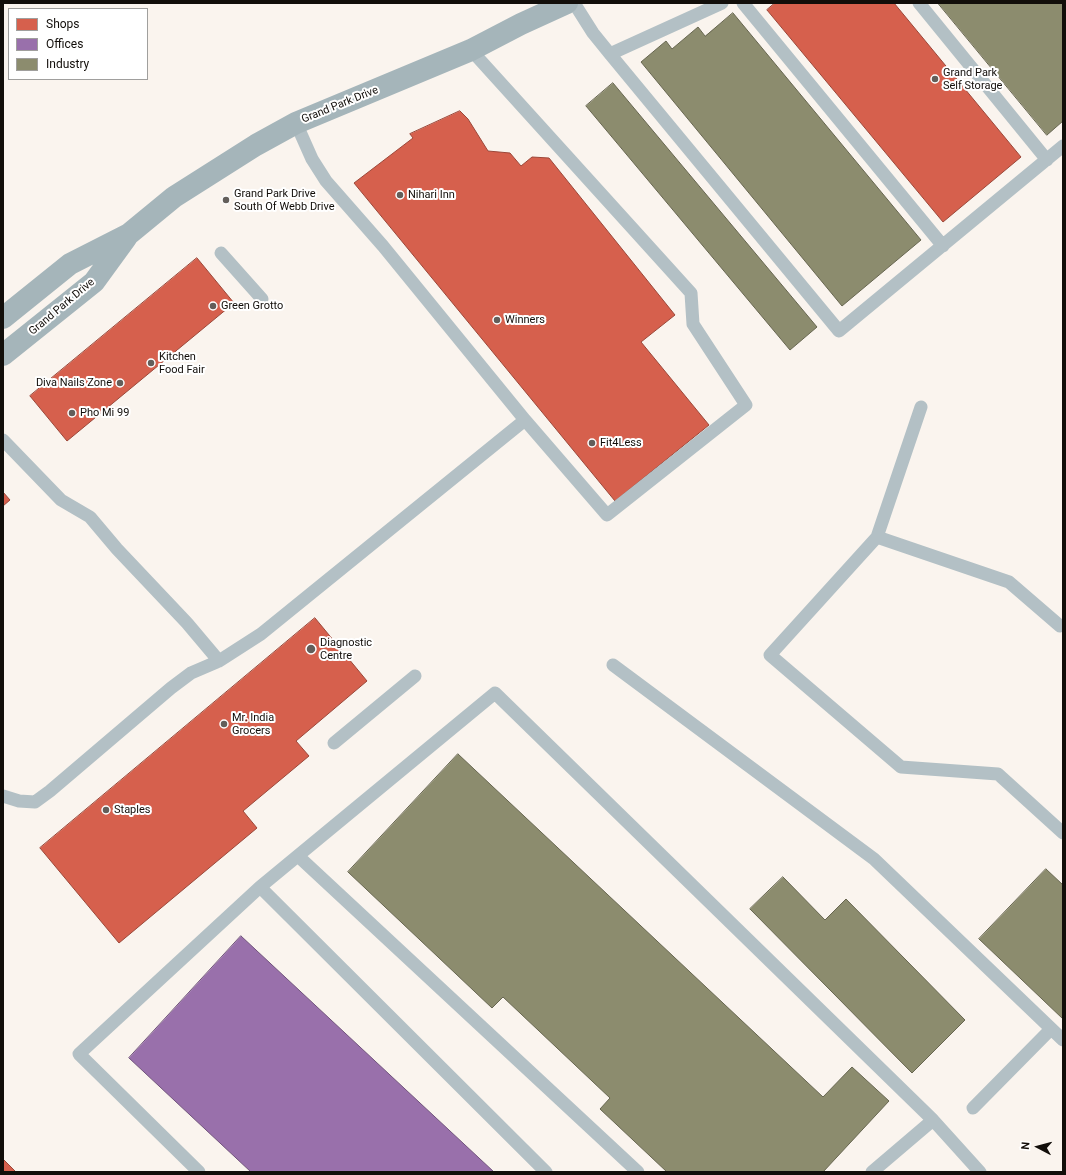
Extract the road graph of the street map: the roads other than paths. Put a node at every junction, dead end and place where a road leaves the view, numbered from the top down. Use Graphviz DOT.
graph roads {
  1 [pos="567,3"];
  2 [pos="574,3"];
  3 [pos="722,3"];
  4 [pos="742,3"];
  5 [pos="919,3"];
  6 [pos="471,50"];
  7 [pos="610,54"];
  8 [pos="296,123"];
  9 [pos="1063,146"];
  10 [pos="1046,160"];
  11 [pos="129,234"];
  12 [pos="942,246"];
  13 [pos="221,253"];
  14 [pos="262,299"];
  15 [pos="3,318"];
  16 [pos="3,355"];
  17 [pos="921,407"];
  18 [pos="525,420"];
  19 [pos="3,440"];
  20 [pos="876,538"];
  21 [pos="1060,626"];
  22 [pos="219,661"];
  23 [pos="613,664"];
  24 [pos="415,676"];
  25 [pos="334,743"];
  26 [pos="3,796"];
  27 [pos="1063,833"];
  28 [pos="298,856"];
  29 [pos="260,886"];
  30 [pos="1050,1029"];
  31 [pos="1063,1040"];
  32 [pos="973,1108"];
  33 [pos="933,1120"];
  34 [pos="200,1172"];
  35 [pos="546,1172"];
  36 [pos="638,1172"];
  37 [pos="872,1172"];
  38 [pos="980,1172"];
  1 -- 6 [label="street, Grand Park Drive"];
  2 -- 7 [label="lane"];
  3 -- 7 [label="lane"];
  4 -- 12 [label="lane"];
  5 -- 10 [label="lane"];
  6 -- 8 [label="street, Grand Park Drive"];
  6 -- 18 [label="lane"];
  7 -- 12 [label="lane"];
  8 -- 11 [label="street, Grand Park Drive"];
  8 -- 18 [label="lane"];
  9 -- 10 [label="lane"];
  10 -- 12 [label="lane"];
  11 -- 15 [label="street, Grand Park Drive"];
  11 -- 16 [label="street, Grand Park Drive"];
  13 -- 14 [label="lane"];
  17 -- 20 [label="lane"];
  18 -- 22 [label="lane"];
  19 -- 22 [label="lane"];
  20 -- 21 [label="lane"];
  20 -- 27 [label="lane"];
  22 -- 26 [label="lane"];
  23 -- 30 [label="lane"];
  24 -- 25 [label="lane"];
  28 -- 29 [label="lane"];
  28 -- 33 [label="lane"];
  28 -- 36 [label="lane"];
  29 -- 34 [label="lane"];
  29 -- 35 [label="lane"];
  30 -- 31 [label="lane"];
  30 -- 32 [label="lane"];
  33 -- 37 [label="lane"];
  33 -- 38 [label="lane"];
}
